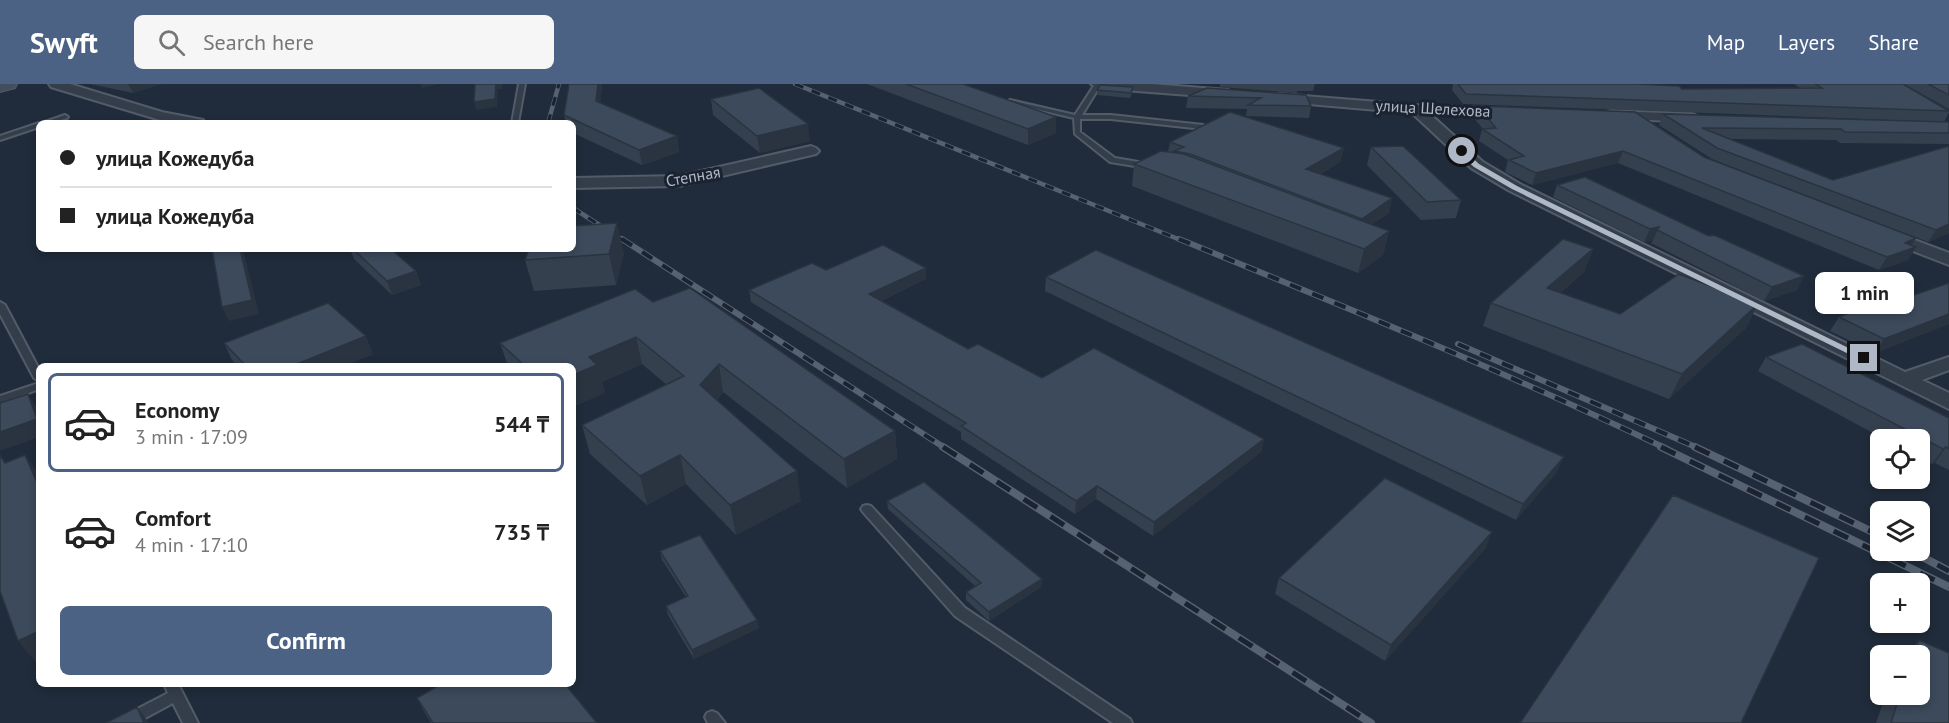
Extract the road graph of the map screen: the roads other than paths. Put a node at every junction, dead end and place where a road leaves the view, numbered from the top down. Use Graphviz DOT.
graph roads {
  1 [pos="8,84"];
  2 [pos="56,84"];
  3 [pos="522,84"];
  4 [pos="1098,84"];
  5 [pos="0,87"];
  6 [pos="1239,95"];
  7 [pos="1263,97"];
  8 [pos="1002,101"];
  9 [pos="1416,109"];
  10 [pos="1519,112"];
  11 [pos="1599,115"];
  12 [pos="1633,116"];
  13 [pos="65,117"];
  14 [pos="1077,117"];
  15 [pos="1703,118"];
  16 [pos="55,120"];
  17 [pos="182,120"];
  18 [pos="516,120"];
  19 [pos="36,126"];
  20 [pos="1203,127"];
  21 [pos="1657,133"];
  22 [pos="0,138"];
  23 [pos="811,151"];
  24 [pos="1160,168"];
  25 [pos="576,183"];
  26 [pos="1871,229"];
  27 [pos="1949,259"];
  28 [pos="0,305"];
  29 [pos="1949,363"];
  30 [pos="36,372"];
  31 [pos="1906,379"];
  32 [pos="36,387"];
  33 [pos="0,400"];
  34 [pos="1949,402"];
  35 [pos="867,509"];
  36 [pos="173,689"];
  37 [pos="123,723"];
  38 [pos="191,723"];
  39 [pos="1125,723"];
  1 -- 5 [label="main road"];
  2 -- 17 [label="street"];
  3 -- 18 [label="lane"];
  4 -- 6 [label="street"];
  4 -- 14 [label="lane"];
  7 -- 9 [label="street, улица Шелехова"];
  8 -- 14 [label="lane"];
  9 -- 10 [label="street, улица Шелехова"];
  9 -- 31 [label="street"];
  11 -- 12 [label="street"];
  12 -- 15 [label="street"];
  12 -- 21 [label="street"];
  13 -- 16 [label="lane"];
  14 -- 20 [label="lane"];
  14 -- 24 [label="lane"];
  19 -- 22 [label="lane"];
  23 -- 25 [label="street, Степная"];
  26 -- 27 [label="street"];
  28 -- 30 [label="lane"];
  29 -- 31 [label="street"];
  31 -- 34 [label="street"];
  32 -- 33 [label="lane"];
  35 -- 39 [label="lane"];
  36 -- 37 [label="lane"];
  36 -- 38 [label="lane"];
}
